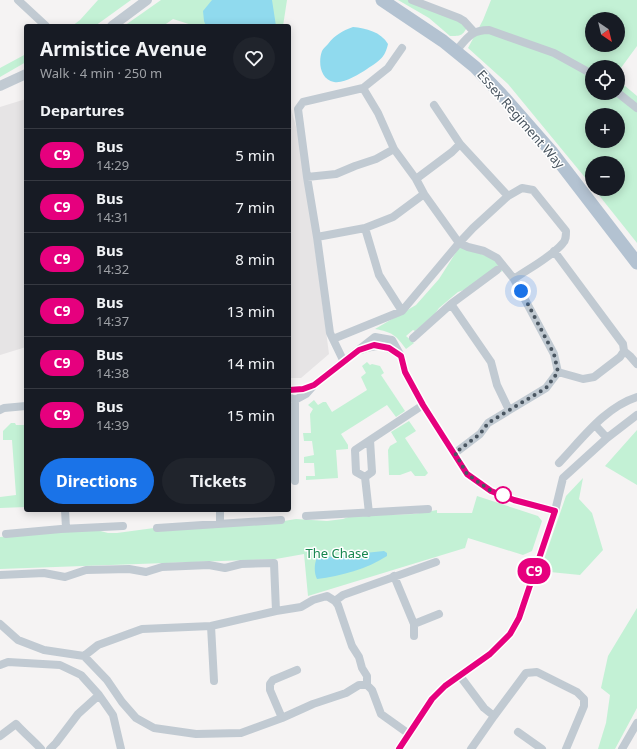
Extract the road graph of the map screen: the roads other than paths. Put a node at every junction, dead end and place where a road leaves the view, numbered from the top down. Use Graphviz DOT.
graph roads {
  1 [pos="18,0"];
  2 [pos="148,0"];
  3 [pos="382,0"];
  4 [pos="412,0"];
  5 [pos="44,24"];
  6 [pos="115,24"];
  7 [pos="474,32"];
  8 [pos="402,48"];
  9 [pos="456,51"];
  10 [pos="585,70"];
  11 [pos="24,75"];
  12 [pos="0,86"];
  13 [pos="363,88"];
  14 [pos="625,99"];
  15 [pos="434,106"];
  16 [pos="637,108"];
  17 [pos="460,144"];
  18 [pos="394,148"];
  19 [pos="307,177"];
  20 [pos="416,179"];
  21 [pos="424,194"];
  22 [pos="508,196"];
  23 [pos="365,228"];
  24 [pos="317,237"];
  25 [pos="459,243"];
  26 [pos="554,252"];
  27 [pos="637,263"];
  28 [pos="497,270"];
  29 [pos="514,279"];
  30 [pos="451,304"];
  31 [pos="402,310"];
  32 [pos="413,338"];
  33 [pos="333,339"];
  34 [pos="624,351"];
  35 [pos="344,362"];
  36 [pos="637,364"];
  37 [pos="558,372"];
  38 [pos="314,385"];
  39 [pos="291,390"];
  40 [pos="637,397"];
  41 [pos="292,399"];
  42 [pos="423,405"];
  43 [pos="24,406"];
  44 [pos="0,410"];
  45 [pos="509,410"];
  46 [pos="637,415"];
  47 [pos="595,425"];
  48 [pos="607,438"];
  49 [pos="370,440"];
  50 [pos="455,453"];
  51 [pos="559,463"];
  52 [pos="365,477"];
  53 [pos="295,481"];
  54 [pos="428,509"];
  55 [pos="555,511"];
  56 [pos="65,512"];
  57 [pos="220,512"];
  58 [pos="369,513"];
  59 [pos="306,516"];
  60 [pos="281,520"];
  61 [pos="220,523"];
  62 [pos="123,526"];
  63 [pos="66,528"];
  64 [pos="157,528"];
  65 [pos="6,534"];
  66 [pos="436,562"];
  67 [pos="0,575"];
  68 [pos="394,576"];
  69 [pos="335,601"];
  70 [pos="276,611"];
  71 [pos="439,614"];
  72 [pos="0,624"];
  73 [pos="414,624"];
  74 [pos="211,626"];
  75 [pos="414,636"];
  76 [pos="84,656"];
  77 [pos="0,665"];
  78 [pos="297,670"];
  79 [pos="460,676"];
  80 [pos="214,681"];
  81 [pos="367,685"];
  82 [pos="99,695"];
  83 [pos="494,716"];
  84 [pos="282,718"];
  85 [pos="637,723"];
  86 [pos="518,732"];
  87 [pos="409,734"];
  88 [pos="0,736"];
  89 [pos="41,749"];
  90 [pos="50,749"];
  91 [pos="121,749"];
  92 [pos="399,749"];
  93 [pos="471,749"];
  94 [pos="542,749"];
  95 [pos="566,749"];
  96 [pos="622,749"];
  1 -- 5 [label="street"];
  2 -- 6 [label="street"];
  3 -- 9 [label="main road, Essex Regiment Way"];
  4 -- 7 [label="street"];
  7 -- 9 [label="street"];
  7 -- 10 [label="street"];
  8 -- 13 [label="street"];
  9 -- 27 [label="main road, Essex Regiment Way"];
  11 -- 12 [label="street"];
  13 -- 18 [label="street"];
  13 -- 19 [label="street"];
  14 -- 16 [label="street"];
  15 -- 17 [label="street"];
  17 -- 20 [label="street"];
  17 -- 22 [label="street"];
  18 -- 19 [label="street"];
  18 -- 20 [label="street"];
  19 -- 24 [label="street"];
  20 -- 21 [label="street"];
  21 -- 23 [label="street"];
  21 -- 25 [label="street"];
  22 -- 25 [label="street"];
  22 -- 26 [label="street"];
  23 -- 24 [label="street"];
  23 -- 31 [label="street"];
  24 -- 33 [label="street"];
  25 -- 29 [label="street"];
  25 -- 31 [label="street"];
  26 -- 29 [label="street"];
  26 -- 34 [label="street"];
  28 -- 30 [label="street"];
  29 -- 37 [label="street"];
  30 -- 32 [label="street"];
  30 -- 45 [label="street"];
  31 -- 33 [label="street"];
  33 -- 35 [label="street"];
  34 -- 36 [label="street"];
  34 -- 37 [label="street"];
  35 -- 38 [label="street"];
  35 -- 42 [label="street"];
  37 -- 45 [label="street"];
  38 -- 39 [label="street"];
  38 -- 41 [label="street"];
  40 -- 47 [label="street"];
  41 -- 53 [label="street"];
  42 -- 49 [label="street"];
  42 -- 50 [label="street"];
  43 -- 44 [label="street"];
  45 -- 50 [label="street"];
  46 -- 48 [label="street"];
  47 -- 48 [label="street"];
  47 -- 51 [label="street"];
  48 -- 55 [label="street"];
  49 -- 52 [label="street"];
  49 -- 52 [label="street"];
  50 -- 55 [label="street"];
  52 -- 58 [label="street"];
  54 -- 58 [label="street"];
  55 -- 79 [label="street"];
  56 -- 63 [label="street"];
  57 -- 61 [label="street"];
  58 -- 59 [label="street"];
  60 -- 61 [label="street"];
  61 -- 64 [label="street"];
  62 -- 63 [label="street"];
  63 -- 65 [label="street"];
  66 -- 68 [label="street"];
  67 -- 70 [label="street"];
  68 -- 69 [label="street"];
  68 -- 73 [label="street"];
  69 -- 70 [label="street"];
  69 -- 81 [label="street"];
  70 -- 74 [label="street"];
  71 -- 73 [label="street"];
  72 -- 76 [label="street"];
  73 -- 75 [label="street"];
  74 -- 76 [label="street"];
  74 -- 80 [label="street"];
  76 -- 84 [label="street"];
  77 -- 82 [label="street"];
  78 -- 84 [label="street"];
  79 -- 83 [label="street"];
  79 -- 87 [label="street"];
  81 -- 84 [label="street"];
  81 -- 87 [label="street"];
  82 -- 90 [label="street"];
  82 -- 91 [label="street"];
  83 -- 93 [label="street"];
  83 -- 95 [label="street"];
  85 -- 96 [label="street"];
  86 -- 94 [label="street"];
  87 -- 92 [label="street"];
  88 -- 89 [label="street"];
}
